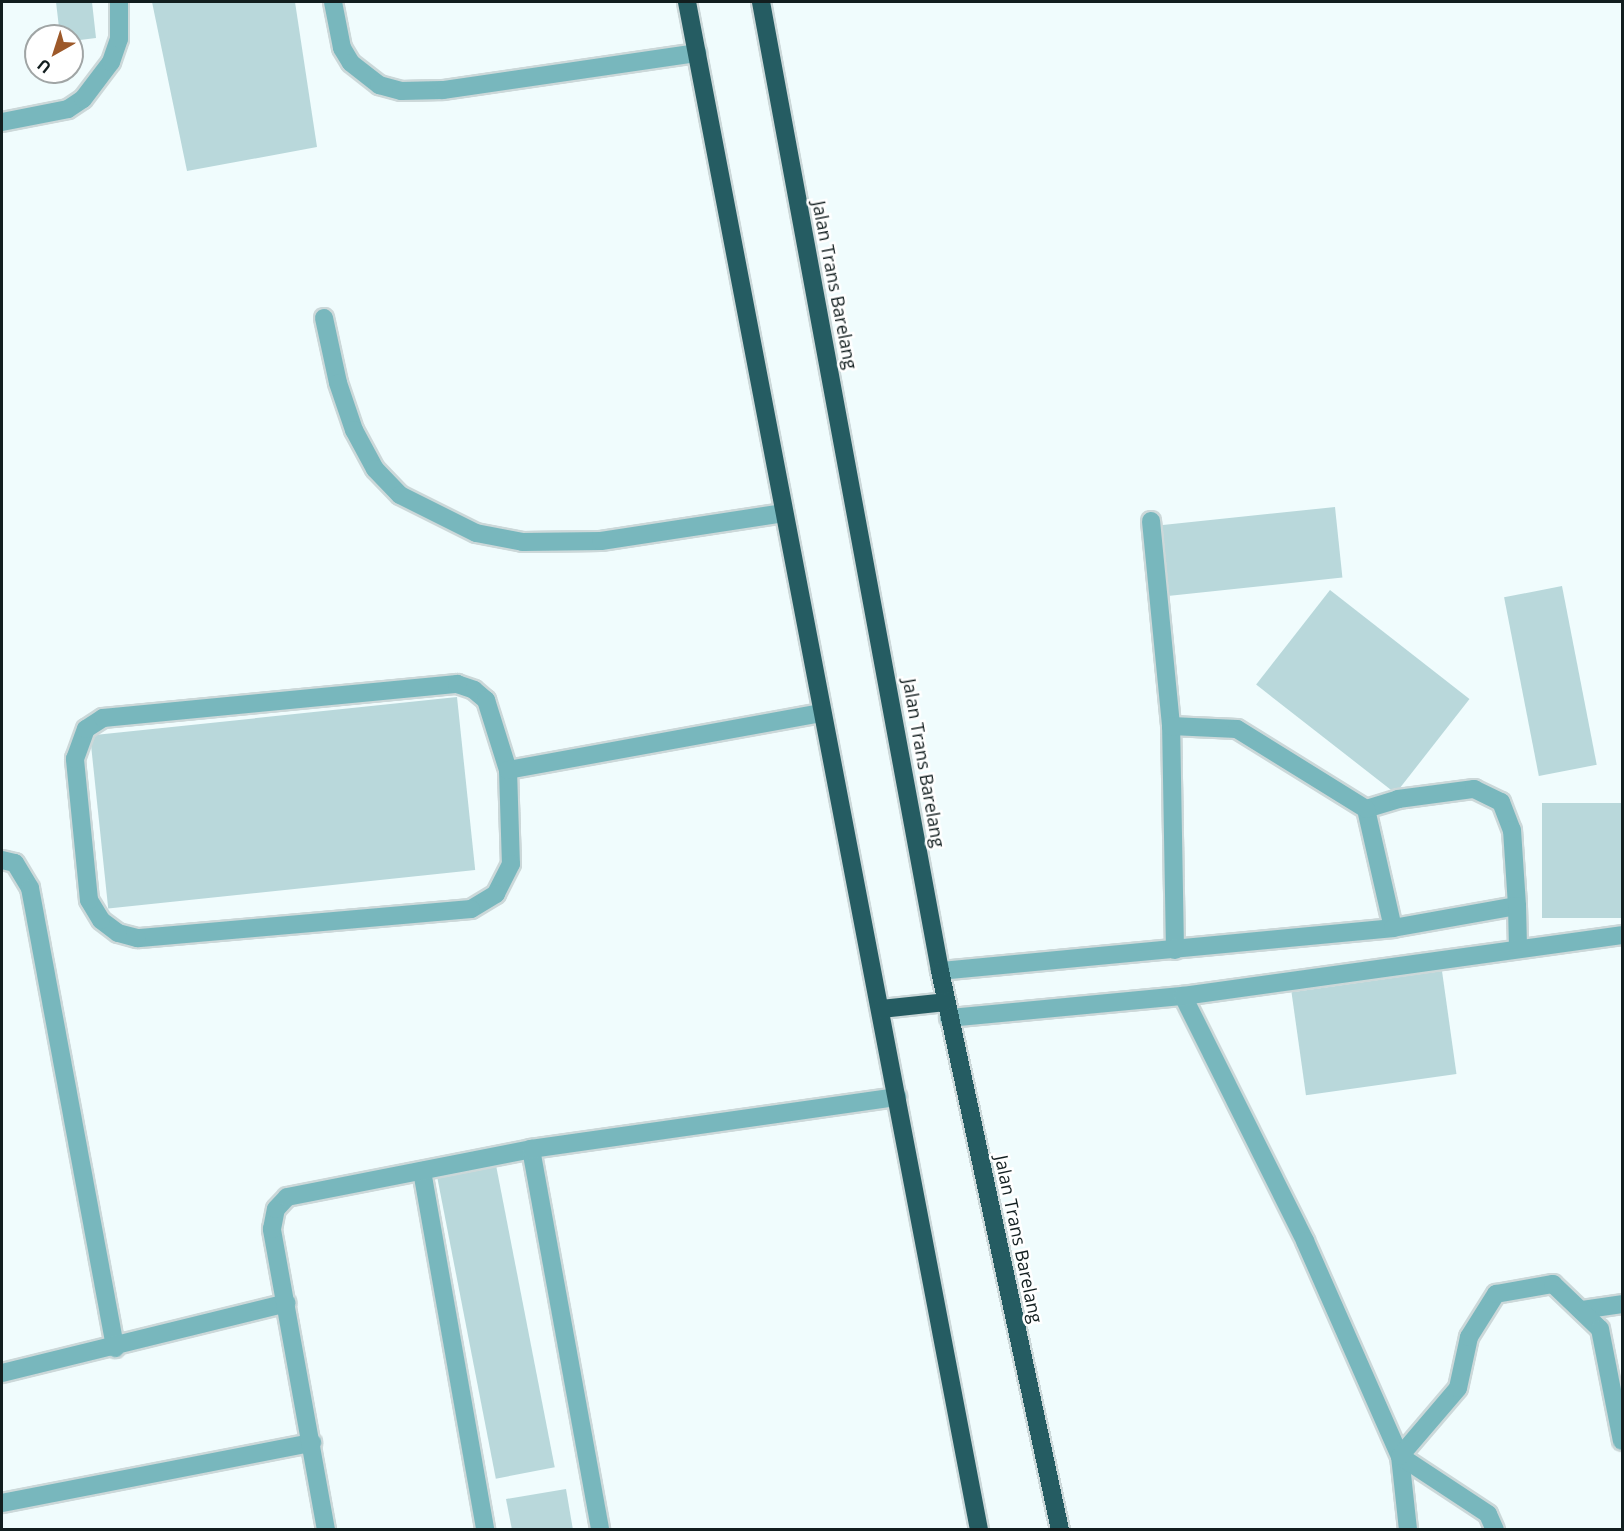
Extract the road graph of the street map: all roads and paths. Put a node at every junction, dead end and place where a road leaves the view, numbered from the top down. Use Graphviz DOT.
graph roads {
  1 [pos="118,2"];
  2 [pos="333,2"];
  3 [pos="687,2"];
  4 [pos="761,2"];
  5 [pos="697,53"];
  6 [pos="2,122"];
  7 [pos="324,318"];
  8 [pos="784,513"];
  9 [pos="1151,521"];
  10 [pos="822,713"];
  11 [pos="1171,726"];
  12 [pos="508,770"];
  13 [pos="1366,809"];
  14 [pos="2,860"];
  15 [pos="1517,906"];
  16 [pos="1393,928"];
  17 [pos="1623,936"];
  18 [pos="1518,948"];
  19 [pos="1175,950"];
  20 [pos="940,971"];
  21 [pos="1184,996"];
  22 [pos="881,1009"];
  23 [pos="948,1010"];
  24 [pos="897,1097"];
  25 [pos="531,1149"];
  26 [pos="422,1172"];
  27 [pos="287,1303"];
  28 [pos="1623,1304"];
  29 [pos="1581,1310"];
  30 [pos="115,1348"];
  31 [pos="2,1373"];
  32 [pos="1623,1441"];
  33 [pos="312,1443"];
  34 [pos="1400,1456"];
  35 [pos="2,1503"];
  36 [pos="326,1530"];
  37 [pos="485,1530"];
  38 [pos="600,1530"];
  39 [pos="979,1530"];
  40 [pos="1060,1530"];
  41 [pos="1408,1530"];
  42 [pos="1495,1530"];
  1 -- 6 [label="street"];
  2 -- 5 [label="street"];
  3 -- 5 [label="highway"];
  4 -- 20 [label="highway, Jalan Trans Barelang"];
  5 -- 8 [label="highway"];
  7 -- 8 [label="street"];
  8 -- 10 [label="highway"];
  9 -- 11 [label="street"];
  10 -- 12 [label="street"];
  10 -- 22 [label="highway"];
  11 -- 13 [label="street"];
  11 -- 19 [label="street"];
  12 -- 12 [label="street"];
  13 -- 15 [label="street"];
  13 -- 16 [label="street"];
  14 -- 30 [label="street"];
  15 -- 16 [label="street"];
  15 -- 18 [label="street"];
  16 -- 19 [label="street"];
  17 -- 18 [label="street"];
  18 -- 21 [label="street"];
  19 -- 20 [label="street"];
  20 -- 23 [label="highway, Jalan Trans Barelang"];
  21 -- 23 [label="street"];
  21 -- 34 [label="street"];
  22 -- 23 [label="highway"];
  22 -- 24 [label="highway"];
  23 -- 40 [label="highway, Jalan Trans Barelang"];
  24 -- 25 [label="street"];
  24 -- 39 [label="highway"];
  25 -- 26 [label="street"];
  25 -- 38 [label="street"];
  26 -- 27 [label="street"];
  26 -- 37 [label="street"];
  27 -- 30 [label="street"];
  27 -- 33 [label="street"];
  28 -- 29 [label="street"];
  29 -- 32 [label="street"];
  29 -- 34 [label="street"];
  30 -- 31 [label="street"];
  33 -- 35 [label="street"];
  33 -- 36 [label="street"];
  34 -- 41 [label="street"];
  34 -- 42 [label="street"];
}
